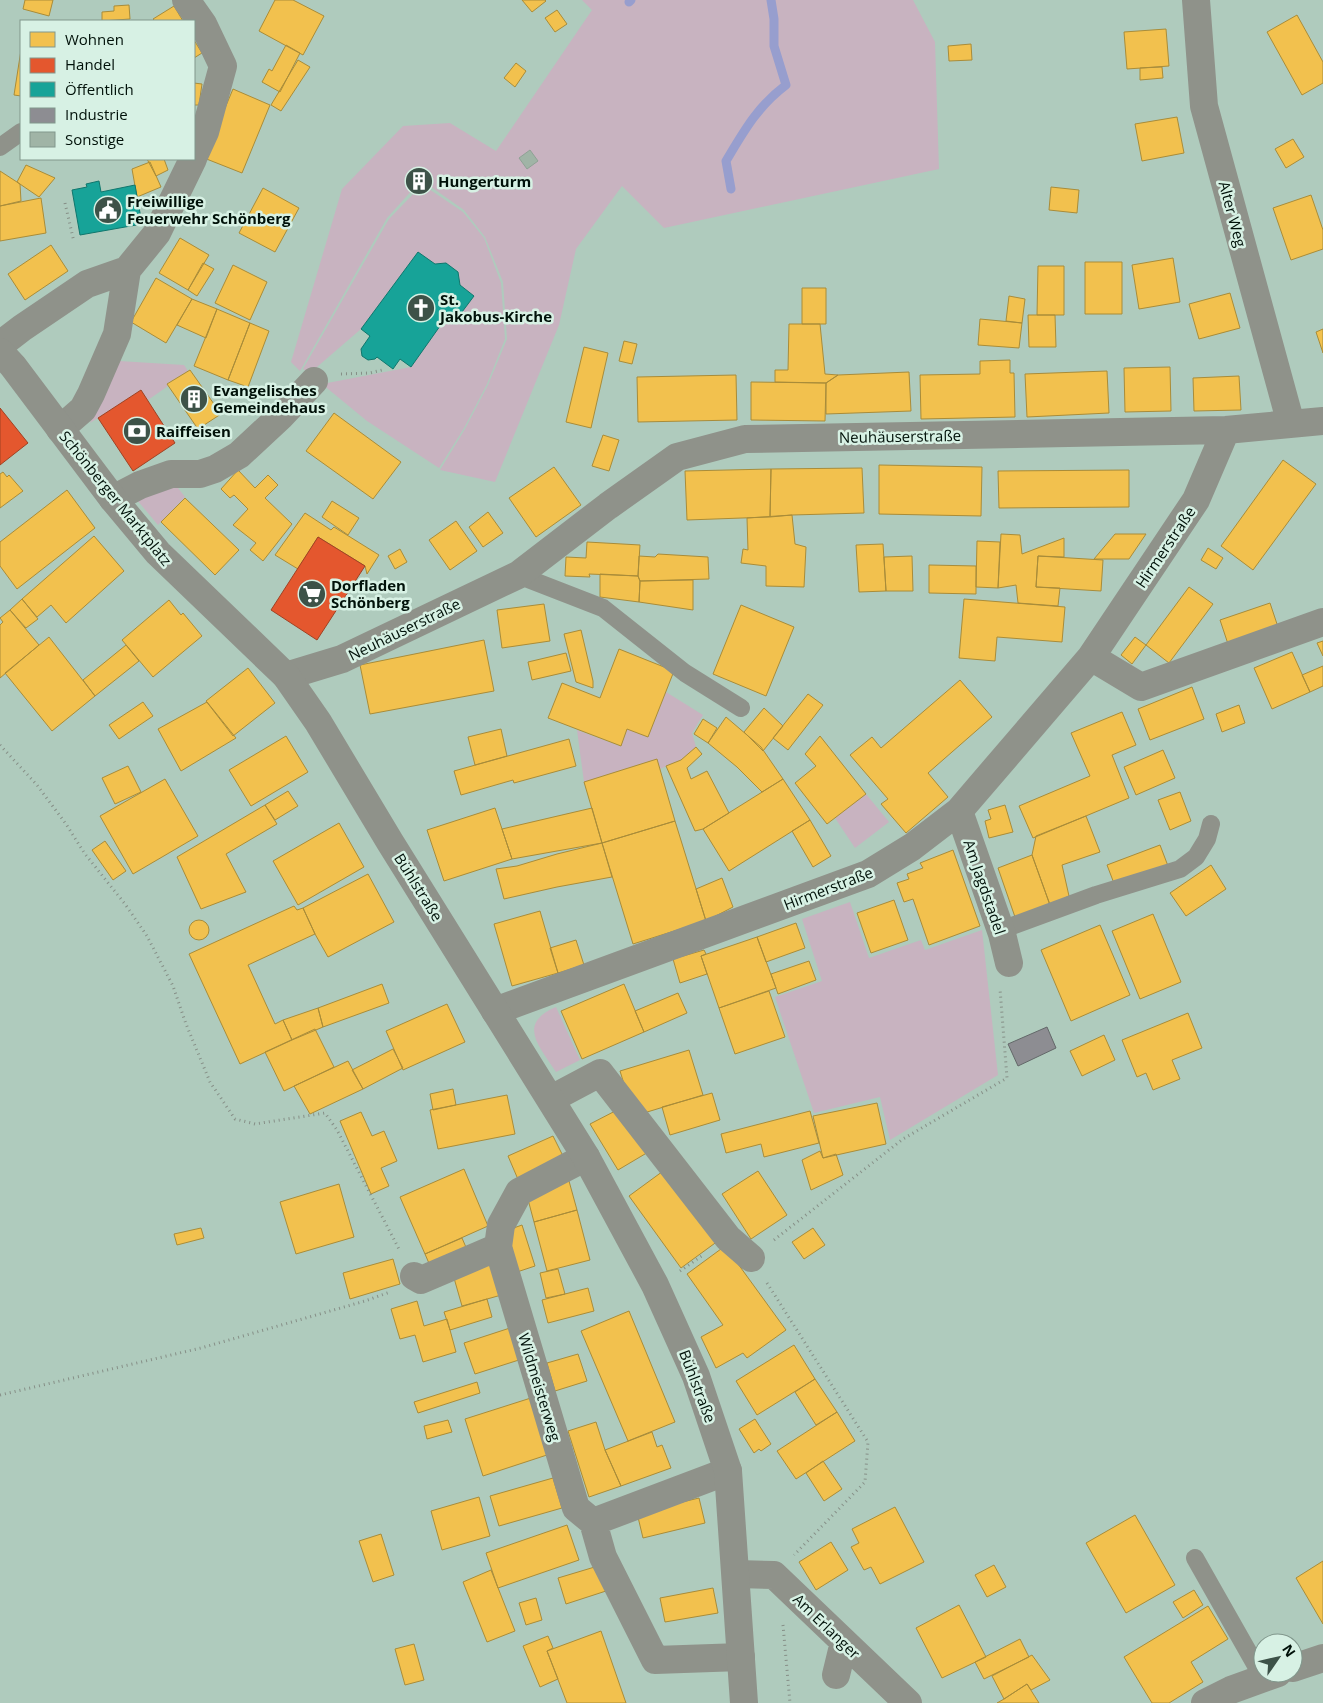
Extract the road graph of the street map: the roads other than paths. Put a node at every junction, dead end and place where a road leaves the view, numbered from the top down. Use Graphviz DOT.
graph roads {
  1 [pos="186,0"];
  2 [pos="1203,4"];
  3 [pos="20,133"];
  4 [pos="0,147"];
  5 [pos="195,154"];
  6 [pos="192,160"];
  7 [pos="127,270"];
  8 [pos="3,360"];
  9 [pos="314,381"];
  10 [pos="1323,421"];
  11 [pos="1291,424"];
  12 [pos="60,429"];
  13 [pos="1226,430"];
  14 [pos="113,499"];
  15 [pos="518,575"];
  16 [pos="1323,622"];
  17 [pos="1091,657"];
  18 [pos="286,676"];
  19 [pos="741,708"];
  20 [pos="959,811"];
  21 [pos="1211,824"];
  22 [pos="1001,930"];
  23 [pos="1009,964"];
  24 [pos="495,1011"];
  25 [pos="551,1099"];
  26 [pos="586,1157"];
  27 [pos="498,1247"];
  28 [pos="751,1258"];
  29 [pos="418,1278"];
  30 [pos="728,1471"];
  31 [pos="592,1522"];
  32 [pos="1195,1558"];
  33 [pos="736,1574"];
  34 [pos="844,1642"];
  35 [pos="1253,1648"];
  36 [pos="741,1657"];
  37 [pos="1323,1658"];
  38 [pos="1303,1665"];
  39 [pos="836,1675"];
  40 [pos="1253,1682"];
  41 [pos="744,1703"];
  42 [pos="908,1703"];
  43 [pos="1205,1703"];
  1 -- 5 [label="street"];
  2 -- 11 [label="street, Alter Weg"];
  3 -- 4 [label="lane"];
  6 -- 7 [label="street"];
  7 -- 8 [label="street"];
  7 -- 12 [label="street"];
  8 -- 12 [label="street, Schönberger Marktplatz"];
  9 -- 14 [label="street"];
  10 -- 11 [label="street, Neuhäuserstraße"];
  11 -- 13 [label="street, Neuhäuserstraße"];
  12 -- 14 [label="street, Schönberger Marktplatz"];
  13 -- 15 [label="street, Neuhäuserstraße"];
  13 -- 17 [label="street, Hirmerstraße"];
  14 -- 18 [label="street, Schönberger Marktplatz"];
  15 -- 18 [label="street, Neuhäuserstraße"];
  15 -- 19 [label="lane"];
  16 -- 17 [label="street"];
  17 -- 20 [label="street, Hirmerstraße"];
  18 -- 24 [label="street, Bühlstraße"];
  20 -- 22 [label="street, Am Jagdstadel"];
  20 -- 24 [label="street, Hirmerstraße"];
  21 -- 22 [label="lane"];
  22 -- 23 [label="street, Am Jagdstadel"];
  24 -- 25 [label="street, Bühlstraße"];
  25 -- 26 [label="street, Bühlstraße"];
  25 -- 28 [label="street"];
  26 -- 27 [label="street, Wildmeisterweg"];
  26 -- 30 [label="street, Bühlstraße"];
  27 -- 29 [label="street"];
  27 -- 31 [label="street, Wildmeisterweg"];
  30 -- 31 [label="street"];
  30 -- 33 [label="street, Bühlstraße"];
  31 -- 36 [label="street, Wildmeisterweg"];
  32 -- 35 [label="lane"];
  33 -- 34 [label="street, Am Erlanger"];
  33 -- 36 [label="street, Bühlstraße"];
  34 -- 39 [label="street"];
  34 -- 42 [label="street, Am Erlanger"];
  36 -- 41 [label="street, Bühlstraße"];
  37 -- 38 [label="street"];
  40 -- 43 [label="street"];
}
